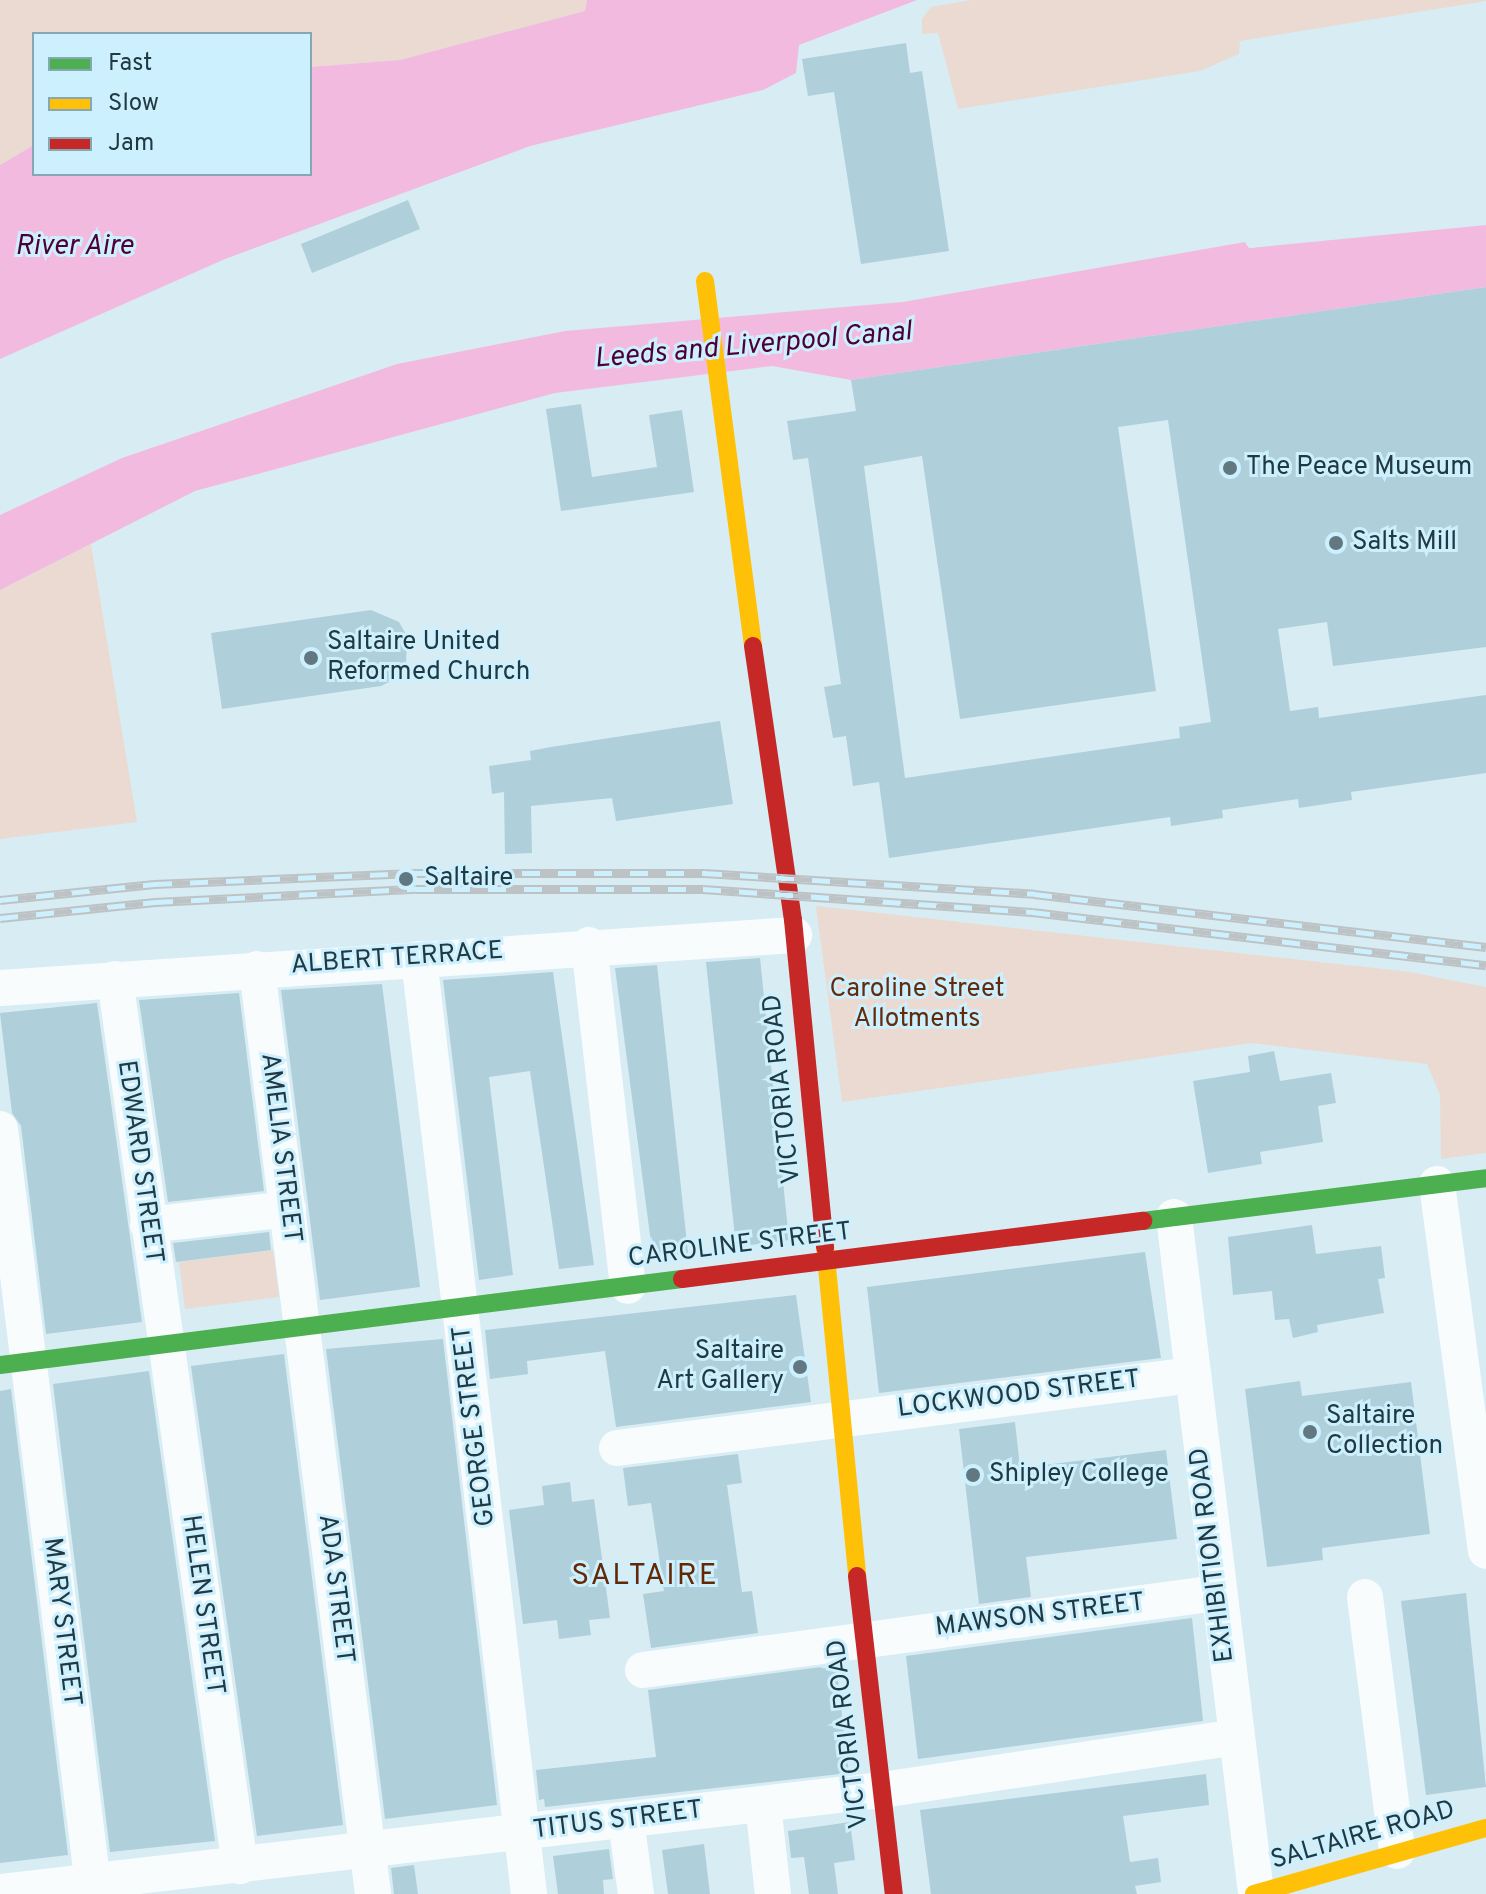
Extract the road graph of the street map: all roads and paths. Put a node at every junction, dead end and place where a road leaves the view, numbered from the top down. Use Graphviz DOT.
graph roads {
  1 [pos="706,288"];
  2 [pos="793,927"];
  3 [pos="589,945"];
  4 [pos="419,959"];
  5 [pos="257,969"];
  6 [pos="115,979"];
  7 [pos="0,988"];
  8 [pos="0,1129"];
  9 [pos="1486,1178"];
  10 [pos="1437,1184"];
  11 [pos="288,1209"];
  12 [pos="1174,1217"];
  13 [pos="148,1225"];
  14 [pos="826,1261"];
  15 [pos="628,1286"];
  16 [pos="461,1307"];
  17 [pos="303,1327"];
  18 [pos="164,1345"];
  19 [pos="14,1364"];
  20 [pos="1193,1375"];
  21 [pos="844,1415"];
  22 [pos="617,1448"];
  23 [pos="1486,1551"];
  24 [pos="1217,1593"];
  25 [pos="1365,1597"];
  26 [pos="863,1639"];
  27 [pos="643,1670"];
  28 [pos="1235,1737"];
  29 [pos="882,1790"];
  30 [pos="763,1804"];
  31 [pos="626,1820"];
  32 [pos="1486,1828"];
  33 [pos="521,1833"];
  34 [pos="368,1851"];
  35 [pos="1397,1851"];
  36 [pos="240,1866"];
  37 [pos="94,1888"];
  38 [pos="0,1892"];
  39 [pos="373,1894"];
  40 [pos="529,1894"];
  41 [pos="636,1894"];
  42 [pos="773,1894"];
  43 [pos="894,1894"];
  44 [pos="1255,1894"];
  1 -- 2 [label="street, VICTORIA ROAD"];
  2 -- 3 [label="street, ALBERT TERRACE"];
  2 -- 14 [label="street, VICTORIA ROAD"];
  3 -- 4 [label="street, ALBERT TERRACE"];
  3 -- 15 [label="street"];
  4 -- 5 [label="street, ALBERT TERRACE"];
  4 -- 16 [label="street, GEORGE STREET"];
  5 -- 6 [label="street, ALBERT TERRACE"];
  5 -- 11 [label="street, AMELIA STREET"];
  6 -- 7 [label="street, ALBERT TERRACE"];
  6 -- 13 [label="street, EDWARD STREET"];
  8 -- 19 [label="street, MARY STREET"];
  9 -- 10 [label="street, CAROLINE STREET"];
  10 -- 12 [label="street, CAROLINE STREET"];
  10 -- 23 [label="street"];
  11 -- 13 [label="street"];
  11 -- 17 [label="street, AMELIA STREET"];
  12 -- 14 [label="street, CAROLINE STREET"];
  12 -- 20 [label="street, EXHIBITION ROAD"];
  13 -- 18 [label="street, EDWARD STREET"];
  14 -- 15 [label="street, CAROLINE STREET"];
  14 -- 21 [label="street, VICTORIA ROAD"];
  15 -- 16 [label="street, CAROLINE STREET"];
  16 -- 17 [label="street, CAROLINE STREET"];
  16 -- 33 [label="street, GEORGE STREET"];
  17 -- 18 [label="street, CAROLINE STREET"];
  17 -- 34 [label="street, ADA STREET"];
  18 -- 19 [label="street, CAROLINE STREET"];
  18 -- 36 [label="street, HELEN STREET"];
  19 -- 37 [label="street, MARY STREET"];
  20 -- 21 [label="street, LOCKWOOD STREET"];
  20 -- 24 [label="street, EXHIBITION ROAD"];
  21 -- 22 [label="street, LOCKWOOD STREET"];
  21 -- 26 [label="street, VICTORIA ROAD"];
  24 -- 26 [label="street, MAWSON STREET"];
  24 -- 28 [label="street, EXHIBITION ROAD"];
  25 -- 35 [label="street"];
  26 -- 27 [label="street, MAWSON STREET"];
  26 -- 29 [label="street, VICTORIA ROAD"];
  28 -- 29 [label="street, TITUS STREET"];
  28 -- 44 [label="street, EXHIBITION ROAD"];
  29 -- 30 [label="street, TITUS STREET"];
  29 -- 43 [label="street, VICTORIA ROAD"];
  30 -- 31 [label="street, TITUS STREET"];
  30 -- 42 [label="street"];
  31 -- 33 [label="street, TITUS STREET"];
  31 -- 41 [label="street"];
  32 -- 35 [label="street, SALTAIRE ROAD"];
  33 -- 34 [label="street, TITUS STREET"];
  33 -- 40 [label="street, GEORGE STREET"];
  34 -- 36 [label="street, TITUS STREET"];
  34 -- 39 [label="street, ADA STREET"];
  35 -- 44 [label="street, SALTAIRE ROAD"];
  36 -- 37 [label="street, TITUS STREET"];
  37 -- 38 [label="street, TITUS STREET"];
}
